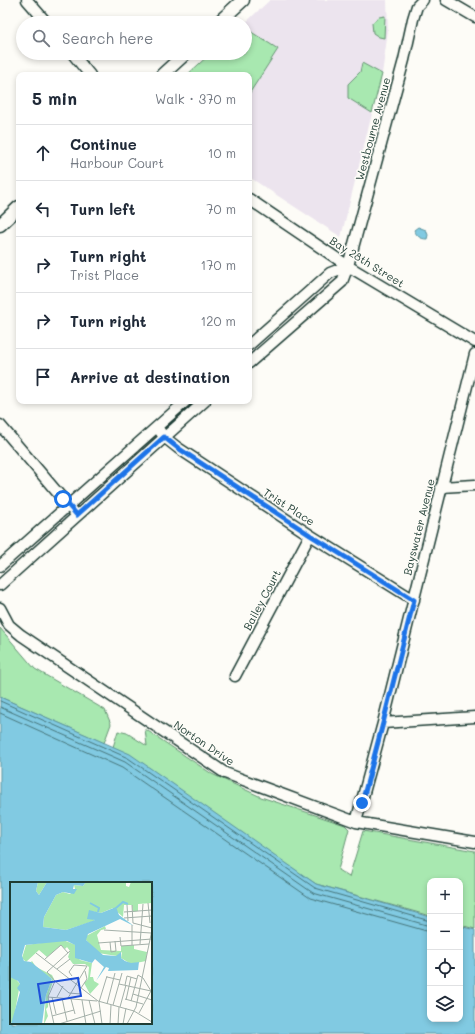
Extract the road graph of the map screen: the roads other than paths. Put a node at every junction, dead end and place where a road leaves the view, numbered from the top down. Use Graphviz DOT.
graph roads {
  1 [pos="28,0"];
  2 [pos="243,0"];
  3 [pos="423,0"];
  4 [pos="446,0"];
  5 [pos="41,16"];
  6 [pos="226,16"];
  7 [pos="475,17"];
  8 [pos="78,60"];
  9 [pos="178,60"];
  10 [pos="88,72"];
  11 [pos="165,72"];
  12 [pos="252,201"];
  13 [pos="16,210"];
  14 [pos="0,225"];
  15 [pos="348,266"];
  16 [pos="252,342"];
  17 [pos="475,342"];
  18 [pos="475,354"];
  19 [pos="252,360"];
  20 [pos="183,404"];
  21 [pos="202,404"];
  22 [pos="0,425"];
  23 [pos="157,428"];
  24 [pos="164,437"];
  25 [pos="475,485"];
  26 [pos="441,487"];
  27 [pos="69,506"];
  28 [pos="77,515"];
  29 [pos="310,535"];
  30 [pos="0,566"];
  31 [pos="0,585"];
  32 [pos="414,600"];
  33 [pos="0,608"];
  34 [pos="235,676"];
  35 [pos="475,717"];
  36 [pos="383,723"];
  37 [pos="356,822"];
  38 [pos="475,842"];
  1 -- 5 [label="street"];
  2 -- 6 [label="street"];
  3 -- 15 [label="street, Westbourne Avenue"];
  4 -- 7 [label="street"];
  8 -- 10 [label="street"];
  9 -- 11 [label="street"];
  12 -- 15 [label="street, Bay 28th Street"];
  13 -- 14 [label="street"];
  15 -- 16 [label="street"];
  15 -- 17 [label="street, Bay 28th Street"];
  15 -- 19 [label="street, Westbourne Avenue"];
  18 -- 26 [label="street, Bayswater Avenue"];
  20 -- 23 [label="street"];
  21 -- 24 [label="street"];
  22 -- 27 [label="street"];
  23 -- 24 [label="street, Trist Place"];
  23 -- 27 [label="street"];
  24 -- 28 [label="street"];
  24 -- 29 [label="street, Trist Place"];
  25 -- 26 [label="street"];
  26 -- 32 [label="street, Bayswater Avenue"];
  27 -- 28 [label="street"];
  27 -- 30 [label="street"];
  28 -- 31 [label="street"];
  29 -- 32 [label="street, Trist Place"];
  29 -- 34 [label="street, Bailey Court"];
  32 -- 36 [label="street, Bayswater Avenue"];
  33 -- 37 [label="street, Norton Drive"];
  35 -- 36 [label="street"];
  36 -- 37 [label="street, Bayswater Avenue"];
  37 -- 38 [label="street, Norton Drive"];
}
